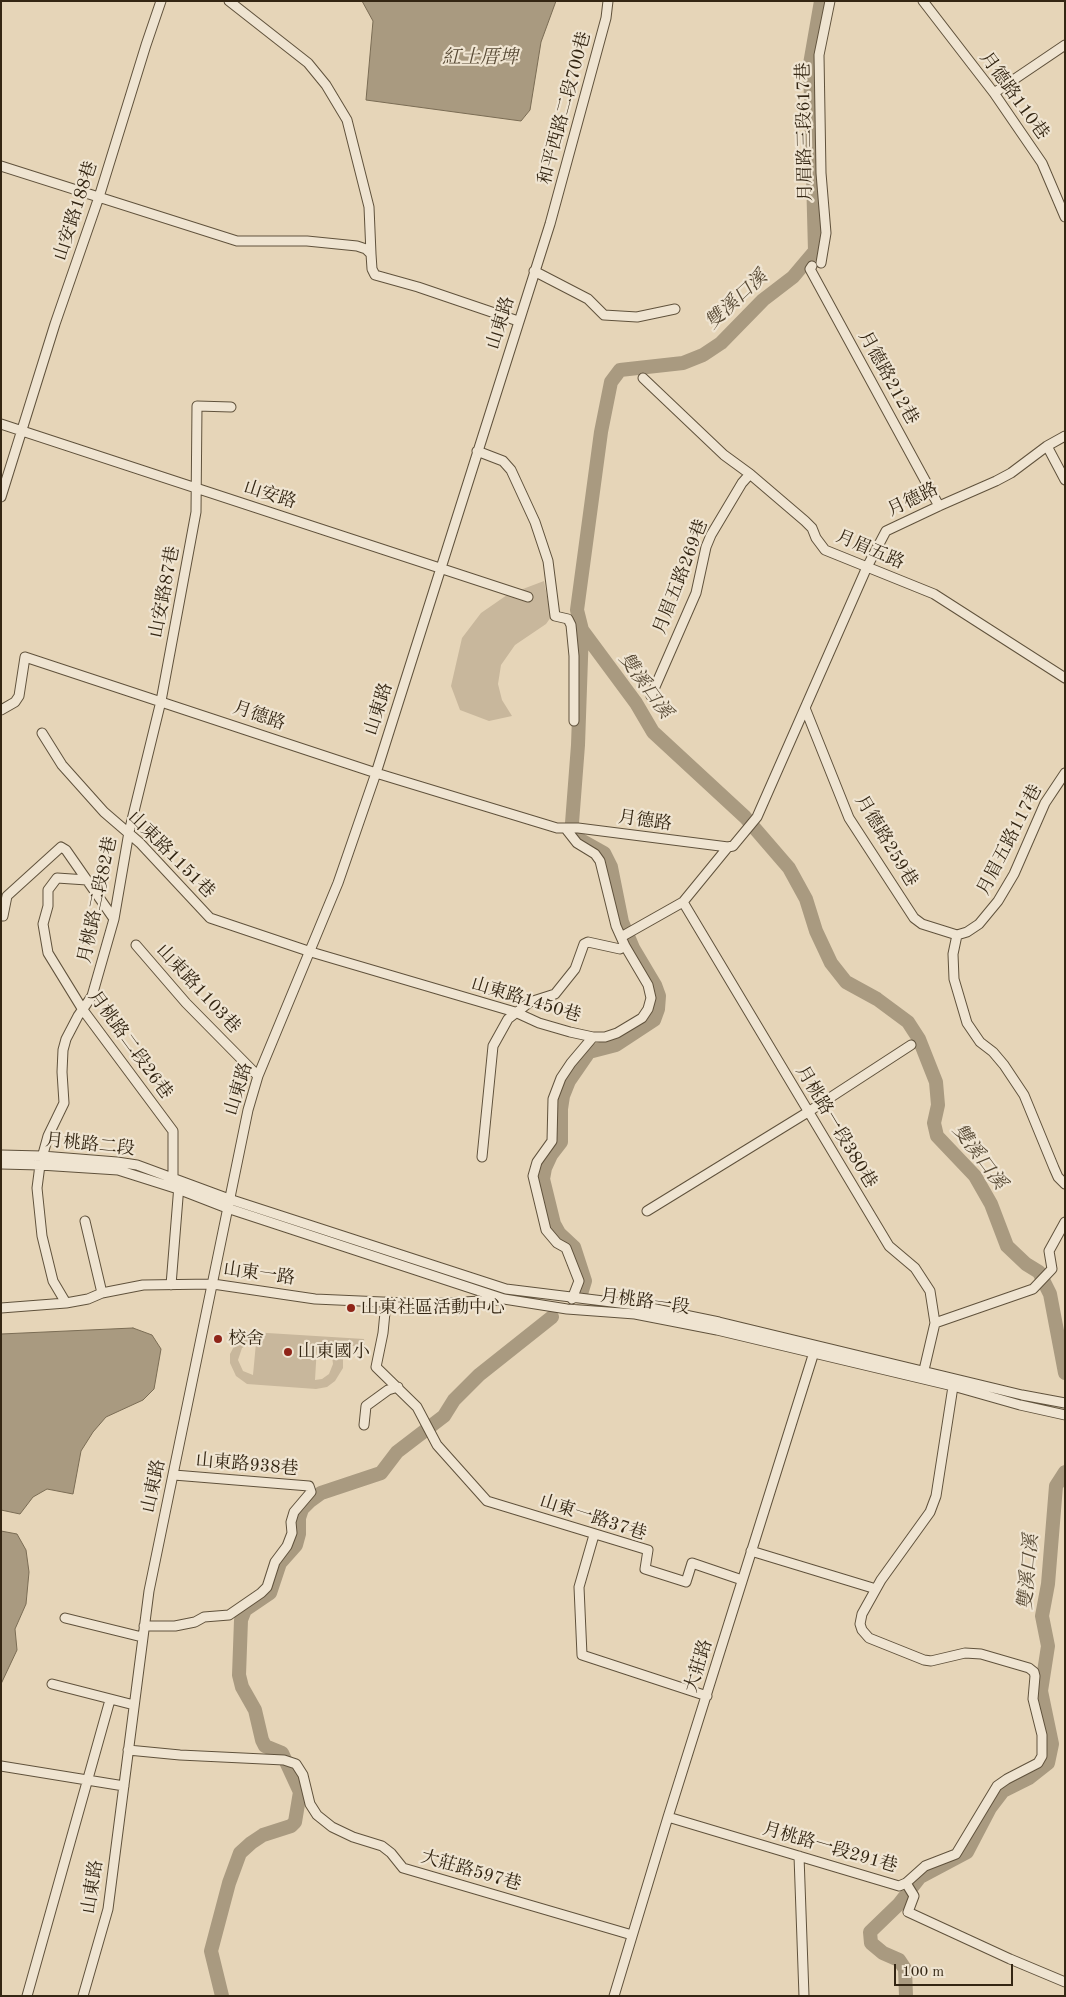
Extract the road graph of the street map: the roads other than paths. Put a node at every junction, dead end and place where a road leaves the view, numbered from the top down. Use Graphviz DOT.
graph roads {
  1 [pos="161,1"];
  2 [pos="229,1"];
  3 [pos="608,1"];
  4 [pos="830,1"];
  5 [pos="923,1"];
  6 [pos="1065,45"];
  7 [pos="994,93"];
  8 [pos="1,166"];
  9 [pos="99,197"];
  10 [pos="1065,218"];
  11 [pos="550,224"];
  12 [pos="371,254"];
  13 [pos="816,264"];
  14 [pos="534,271"];
  15 [pos="675,309"];
  16 [pos="518,322"];
  17 [pos="643,378"];
  18 [pos="231,407"];
  19 [pos="1,424"];
  20 [pos="23,431"];
  21 [pos="1065,436"];
  22 [pos="1047,446"];
  23 [pos="478,451"];
  24 [pos="750,474"];
  25 [pos="1065,480"];
  26 [pos="196,488"];
  27 [pos="1,497"];
  28 [pos="939,506"];
  29 [pos="867,567"];
  30 [pos="441,569"];
  31 [pos="528,597"];
  32 [pos="1065,678"];
  33 [pos="651,696"];
  34 [pos="161,701"];
  35 [pos="806,708"];
  36 [pos="1,710"];
  37 [pos="574,721"];
  38 [pos="42,733"];
  39 [pos="376,773"];
  40 [pos="1065,773"];
  41 [pos="566,830"];
  42 [pos="129,832"];
  43 [pos="728,847"];
  44 [pos="87,880"];
  45 [pos="683,902"];
  46 [pos="1,916"];
  47 [pos="114,919"];
  48 [pos="957,935"];
  49 [pos="621,937"];
  50 [pos="136,945"];
  51 [pos="625,946"];
  52 [pos="310,952"];
  53 [pos="83,1010"];
  54 [pos="515,1012"];
  55 [pos="593,1037"];
  56 [pos="911,1045"];
  57 [pos="258,1076"];
  58 [pos="808,1112"];
  59 [pos="1,1155"];
  60 [pos="482,1157"];
  61 [pos="41,1160"];
  62 [pos="1,1164"];
  63 [pos="177,1182"];
  64 [pos="1065,1184"];
  65 [pos="228,1204"];
  66 [pos="647,1211"];
  67 [pos="84,1221"];
  68 [pos="1065,1222"];
  69 [pos="213,1284"];
  70 [pos="170,1285"];
  71 [pos="506,1289"];
  72 [pos="102,1293"];
  73 [pos="572,1298"];
  74 [pos="504,1300"];
  75 [pos="386,1302"];
  76 [pos="66,1303"];
  77 [pos="1,1308"];
  78 [pos="935,1323"];
  79 [pos="718,1326"];
  80 [pos="815,1349"];
  81 [pos="924,1370"];
  82 [pos="953,1382"];
  83 [pos="398,1387"];
  84 [pos="1063,1403"];
  85 [pos="1064,1415"];
  86 [pos="364,1425"];
  87 [pos="174,1475"];
  88 [pos="594,1534"];
  89 [pos="751,1551"];
  90 [pos="742,1580"];
  91 [pos="876,1589"];
  92 [pos="65,1618"];
  93 [pos="144,1626"];
  94 [pos="142,1637"];
  95 [pos="52,1684"];
  96 [pos="707,1696"];
  97 [pos="110,1700"];
  98 [pos="134,1705"];
  99 [pos="128,1750"];
  100 [pos="1,1766"];
  101 [pos="87,1780"];
  102 [pos="124,1786"];
  103 [pos="668,1817"];
  104 [pos="799,1856"];
  105 [pos="906,1883"];
  106 [pos="632,1935"];
  107 [pos="1065,1982"];
  108 [pos="26,1996"];
  109 [pos="83,1996"];
  110 [pos="614,1996"];
  111 [pos="804,1996"];
  1 -- 9 [label="street, 山安路188巷"];
  2 -- 12 [label="street"];
  3 -- 11 [label="street, 和平西路二段700巷"];
  4 -- 13 [label="street, 月眉路三段617巷"];
  5 -- 7 [label="street, 月德路110巷"];
  6 -- 7 [label="street"];
  7 -- 10 [label="street, 月德路110巷"];
  8 -- 9 [label="street"];
  9 -- 12 [label="street"];
  9 -- 20 [label="street, 山安路188巷"];
  11 -- 14 [label="street, 山東路"];
  12 -- 16 [label="street"];
  13 -- 28 [label="street, 月德路212巷"];
  14 -- 15 [label="street"];
  14 -- 16 [label="street, 山東路"];
  16 -- 23 [label="street, 山東路"];
  17 -- 24 [label="street, 月眉五路"];
  18 -- 26 [label="street, 山安路87巷"];
  19 -- 20 [label="street, 山安路"];
  20 -- 26 [label="street, 山安路"];
  20 -- 27 [label="street, 山安路188巷"];
  21 -- 22 [label="street, 月德路"];
  22 -- 25 [label="street"];
  22 -- 28 [label="street, 月德路"];
  23 -- 30 [label="street, 山東路"];
  23 -- 37 [label="street"];
  24 -- 29 [label="street, 月眉五路"];
  24 -- 33 [label="street, 月眉五路269巷"];
  26 -- 30 [label="street, 山安路"];
  26 -- 34 [label="street, 山安路87巷"];
  28 -- 29 [label="street, 月德路"];
  29 -- 32 [label="street, 月眉五路"];
  29 -- 35 [label="street, 月德路"];
  30 -- 31 [label="street, 山安路"];
  30 -- 39 [label="street, 山東路"];
  34 -- 36 [label="street, 月德路"];
  34 -- 39 [label="street, 月德路"];
  34 -- 42 [label="street, 月桃路二段82巷"];
  35 -- 43 [label="street, 月德路"];
  35 -- 48 [label="street, 月德路259巷"];
  38 -- 42 [label="street, 山東路1151巷"];
  39 -- 41 [label="street, 月德路"];
  39 -- 52 [label="street, 山東路"];
  40 -- 48 [label="street, 月眉五路117巷"];
  41 -- 43 [label="street, 月德路"];
  41 -- 49 [label="street, 山東路1450巷"];
  42 -- 47 [label="street, 月桃路二段82巷"];
  42 -- 52 [label="street, 山東路1151巷"];
  43 -- 45 [label="street"];
  44 -- 46 [label="street"];
  44 -- 47 [label="street"];
  44 -- 53 [label="street, 月桃路二段26巷"];
  45 -- 49 [label="street"];
  45 -- 58 [label="street, 月桃路一段380巷"];
  47 -- 53 [label="street, 月桃路二段82巷"];
  48 -- 64 [label="street"];
  49 -- 51 [label="street, 山東路1450巷"];
  50 -- 57 [label="street, 山東路1103巷"];
  51 -- 54 [label="street"];
  51 -- 55 [label="street, 山東路1450巷"];
  52 -- 54 [label="street, 山東路1450巷"];
  52 -- 57 [label="street, 山東路"];
  53 -- 61 [label="street, 月桃路二段82巷"];
  53 -- 63 [label="street, 月桃路二段26巷"];
  54 -- 55 [label="street, 山東路1450巷"];
  54 -- 60 [label="street"];
  55 -- 73 [label="street"];
  56 -- 58 [label="street"];
  57 -- 65 [label="street, 山東路"];
  58 -- 66 [label="street"];
  58 -- 78 [label="street, 月桃路一段380巷"];
  59 -- 61 [label="street, 月桃路二段"];
  61 -- 62 [label="street, 月桃路二段"];
  61 -- 63 [label="street, 月桃路二段"];
  61 -- 76 [label="street, 月桃路二段82巷"];
  63 -- 65 [label="street, 月桃路二段"];
  63 -- 70 [label="street, 月桃路二段26巷"];
  65 -- 69 [label="street, 山東路"];
  65 -- 71 [label="street, 月桃路一段"];
  65 -- 74 [label="street, 月桃路一段"];
  67 -- 72 [label="street"];
  68 -- 78 [label="street"];
  69 -- 70 [label="street, 山東一路"];
  69 -- 75 [label="street, 山東一路"];
  69 -- 87 [label="street, 山東路"];
  70 -- 72 [label="street, 山東一路"];
  71 -- 73 [label="street, 月桃路一段"];
  71 -- 74 [label="street"];
  72 -- 76 [label="street, 山東一路"];
  73 -- 79 [label="street, 月桃路一段"];
  74 -- 75 [label="street, 山東一路"];
  74 -- 79 [label="street, 月桃路一段"];
  75 -- 83 [label="street"];
  76 -- 77 [label="street, 山東一路"];
  78 -- 81 [label="street, 月桃路一段380巷"];
  79 -- 80 [label="street, 月桃路一段"];
  80 -- 81 [label="street, 月桃路一段"];
  80 -- 82 [label="street, 月桃路一段"];
  80 -- 89 [label="street, 大莊路"];
  81 -- 82 [label="street, 月桃路一段"];
  82 -- 84 [label="street, 月桃路一段"];
  82 -- 85 [label="street, 月桃路一段"];
  82 -- 91 [label="street, 月桃路一段291巷"];
  83 -- 86 [label="street"];
  83 -- 88 [label="street, 山東一路37巷"];
  87 -- 93 [label="street, 山東路"];
  87 -- 93 [label="street, 山東路938巷"];
  88 -- 90 [label="street, 山東一路37巷"];
  88 -- 96 [label="street"];
  89 -- 90 [label="street, 大莊路"];
  89 -- 91 [label="street"];
  90 -- 96 [label="street, 大莊路"];
  91 -- 105 [label="street, 月桃路一段291巷"];
  92 -- 94 [label="street"];
  93 -- 94 [label="street, 山東路"];
  94 -- 98 [label="street, 山東路"];
  95 -- 97 [label="street"];
  96 -- 103 [label="street, 大莊路"];
  97 -- 98 [label="street"];
  97 -- 101 [label="street"];
  98 -- 99 [label="street, 山東路"];
  99 -- 102 [label="street, 山東路"];
  99 -- 106 [label="street, 大莊路597巷"];
  100 -- 101 [label="street"];
  101 -- 102 [label="street"];
  101 -- 108 [label="street"];
  102 -- 109 [label="street, 山東路"];
  103 -- 104 [label="street, 月桃路一段291巷"];
  103 -- 106 [label="street, 大莊路"];
  104 -- 105 [label="street, 月桃路一段291巷"];
  104 -- 111 [label="street"];
  105 -- 107 [label="street"];
  106 -- 110 [label="street, 大莊路"];
}
